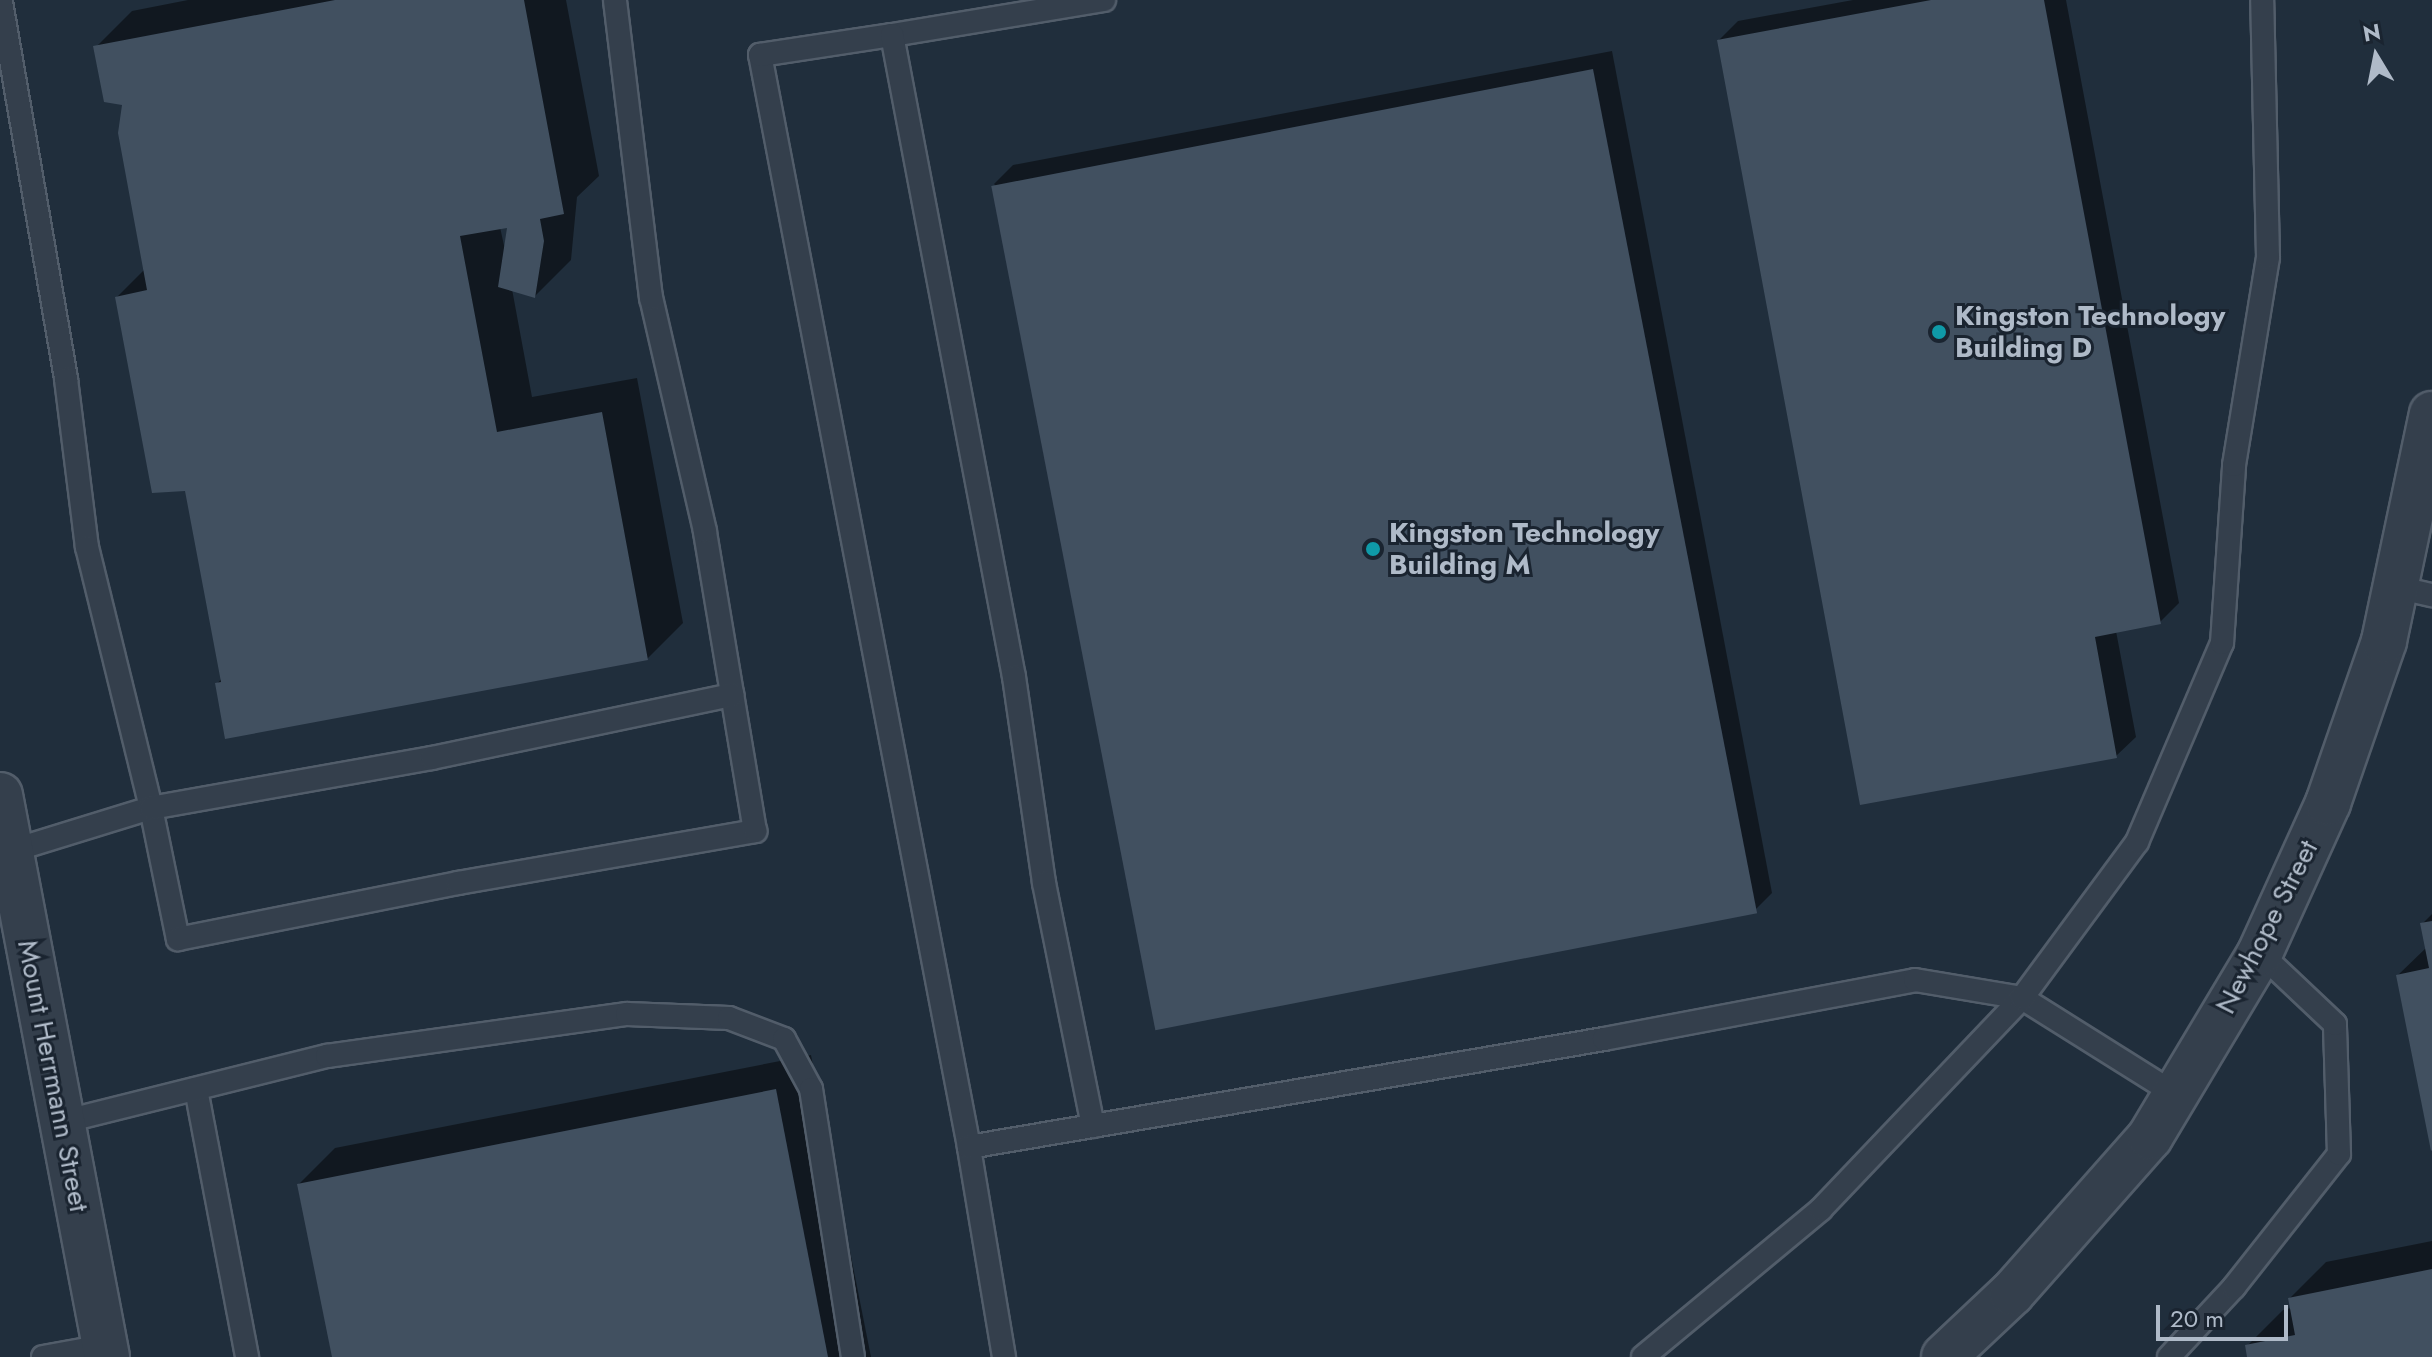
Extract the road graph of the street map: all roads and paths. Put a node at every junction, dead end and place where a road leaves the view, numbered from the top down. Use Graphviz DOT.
graph roads {
  1 [pos="615,0"];
  2 [pos="1104,0"];
  3 [pos="2262,0"];
  4 [pos="5,1"];
  5 [pos="892,35"];
  6 [pos="2432,414"];
  7 [pos="2414,591"];
  8 [pos="732,695"];
  9 [pos="0,795"];
  10 [pos="151,808"];
  11 [pos="5,852"];
  12 [pos="2260,953"];
  13 [pos="2022,998"];
  14 [pos="196,1089"];
  15 [pos="2175,1094"];
  16 [pos="62,1122"];
  17 [pos="1093,1126"];
  18 [pos="969,1147"];
  19 [pos="106,1351"];
  20 [pos="43,1357"];
  21 [pos="247,1357"];
  22 [pos="853,1357"];
  23 [pos="1004,1357"];
  24 [pos="1643,1357"];
  25 [pos="1944,1357"];
  26 [pos="2169,1357"];
  1 -- 8 [label="lane"];
  2 -- 5 [label="lane"];
  3 -- 13 [label="lane"];
  4 -- 10 [label="lane"];
  5 -- 17 [label="lane"];
  5 -- 18 [label="lane"];
  6 -- 7 [label="street, Newhope Street"];
  7 -- 12 [label="street, Newhope Street"];
  8 -- 10 [label="lane"];
  8 -- 10 [label="lane"];
  9 -- 11 [label="street, Mount Herrmann Street"];
  10 -- 11 [label="lane"];
  11 -- 16 [label="street, Mount Herrmann Street"];
  12 -- 15 [label="street, Newhope Street"];
  12 -- 26 [label="lane"];
  13 -- 15 [label="lane"];
  13 -- 17 [label="lane"];
  13 -- 24 [label="lane"];
  14 -- 16 [label="lane"];
  14 -- 21 [label="lane"];
  14 -- 22 [label="lane"];
  15 -- 25 [label="street, Newhope Street"];
  16 -- 19 [label="street, Mount Herrmann Street"];
  17 -- 18 [label="lane"];
  18 -- 23 [label="lane"];
  19 -- 20 [label="lane"];
}
